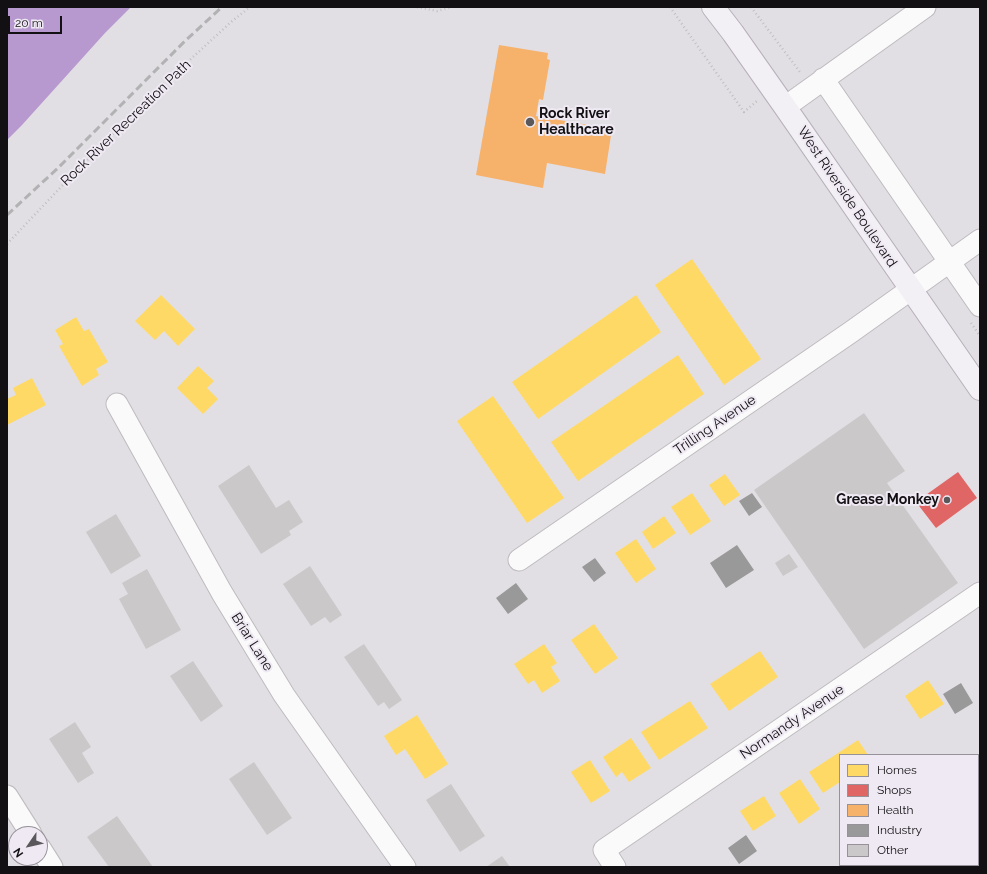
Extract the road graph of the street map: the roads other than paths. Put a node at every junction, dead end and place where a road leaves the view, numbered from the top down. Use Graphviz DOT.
graph roads {
  1 [pos="713,7"];
  2 [pos="925,7"];
  3 [pos="823,80"];
  4 [pos="778,98"];
  5 [pos="980,240"];
  6 [pos="949,262"];
  7 [pos="910,290"];
  8 [pos="980,306"];
  9 [pos="980,389"];
  10 [pos="117,404"];
  11 [pos="519,560"];
  12 [pos="980,593"];
  13 [pos="7,796"];
  14 [pos="26,826"];
  15 [pos="405,867"];
  16 [pos="615,867"];
  1 -- 4 [label="main road, West Riverside Boulevard"];
  2 -- 3 [label="street"];
  3 -- 4 [label="street"];
  3 -- 6 [label="street"];
  4 -- 7 [label="main road, West Riverside Boulevard"];
  5 -- 6 [label="street, Trilling Avenue"];
  6 -- 7 [label="street, Trilling Avenue"];
  6 -- 8 [label="street"];
  7 -- 9 [label="main road, West Riverside Boulevard"];
  7 -- 11 [label="street, Trilling Avenue"];
  10 -- 15 [label="street, Briar Lane"];
  12 -- 16 [label="street, Normandy Avenue"];
  13 -- 14 [label="street"];
}
